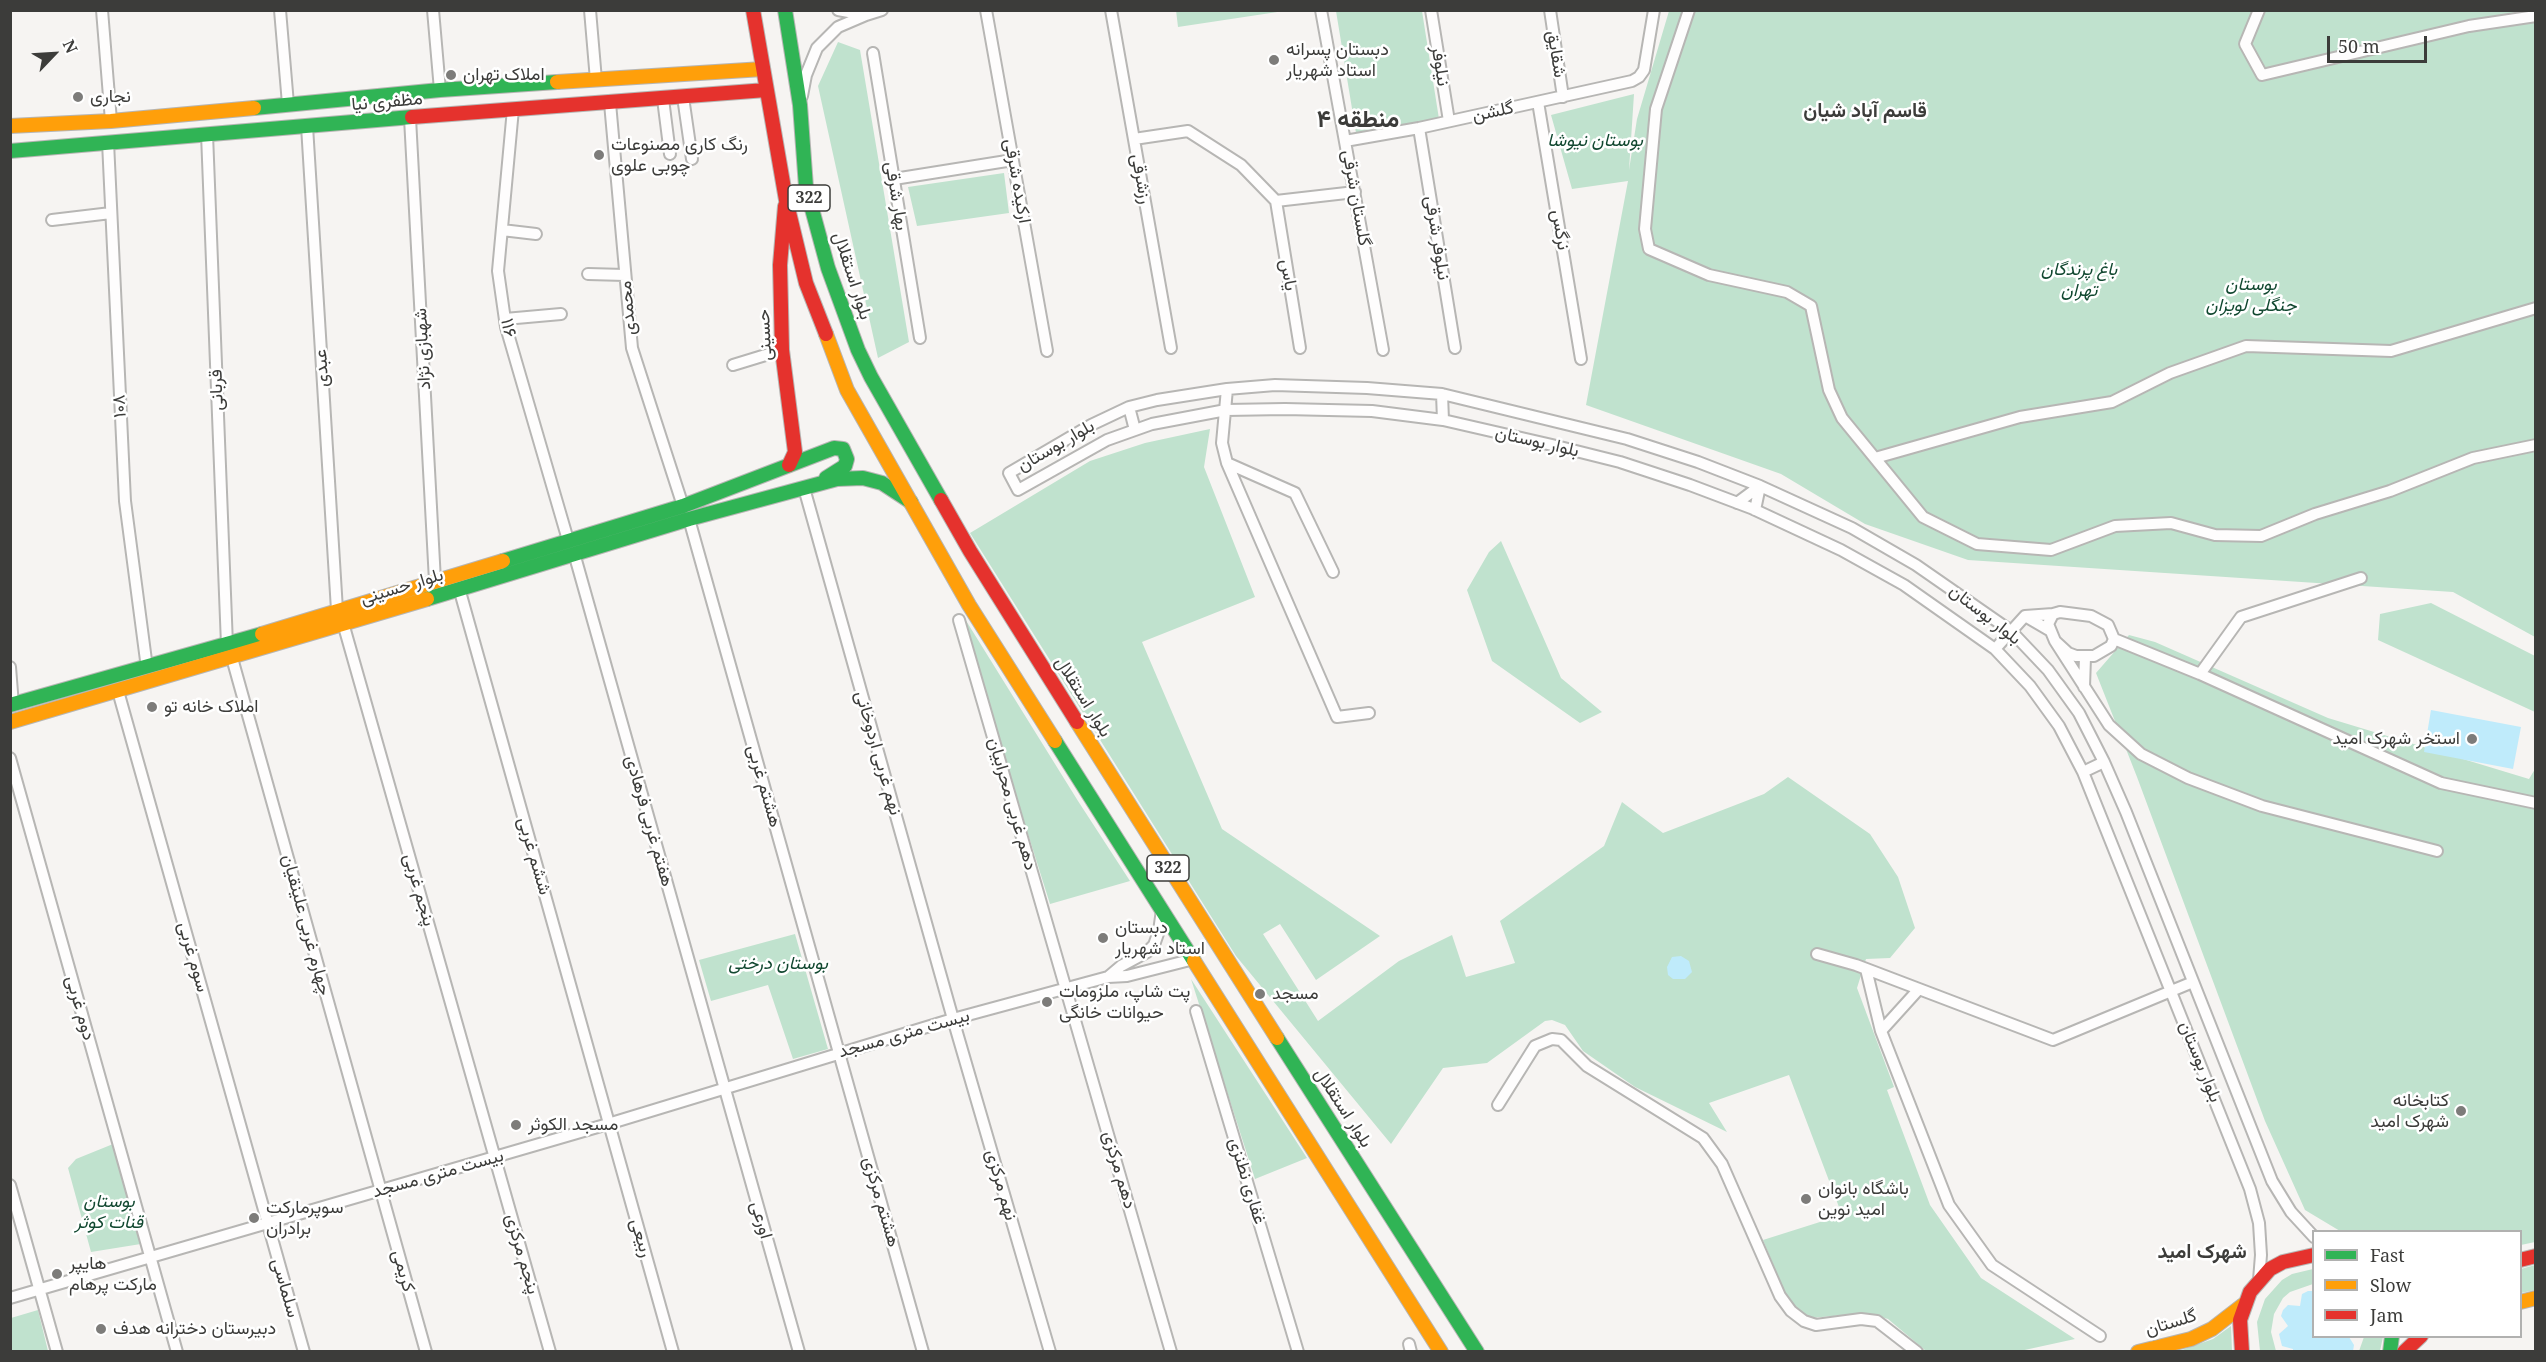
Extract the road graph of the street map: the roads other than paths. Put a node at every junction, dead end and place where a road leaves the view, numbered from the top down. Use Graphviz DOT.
graph roads {
  1 [pos="102,10"];
  2 [pos="279,10"];
  3 [pos="433,10"];
  4 [pos="590,10"];
  5 [pos="753,10"];
  6 [pos="785,10"];
  7 [pos="838,10"];
  8 [pos="882,10"];
  9 [pos="986,10"];
  10 [pos="1111,10"];
  11 [pos="1321,10"];
  12 [pos="1431,10"];
  13 [pos="1550,10"];
  14 [pos="1654,10"];
  15 [pos="1689,10"];
  16 [pos="2259,10"];
  17 [pos="866,15"];
  18 [pos="2535,16"];
  19 [pos="873,53"];
  20 [pos="763,69"];
  21 [pos="718,72"];
  22 [pos="596,80"];
  23 [pos="440,90"];
  24 [pos="766,90"];
  25 [pos="730,93"];
  26 [pos="1563,97"];
  27 [pos="683,98"];
  28 [pos="663,99"];
  29 [pos="1538,102"];
  30 [pos="610,103"];
  31 [pos="288,104"];
  32 [pos="800,105"];
  33 [pos="513,109"];
  34 [pos="410,118"];
  35 [pos="111,121"];
  36 [pos="1449,122"];
  37 [pos="10,126"];
  38 [pos="308,126"];
  39 [pos="1419,128"];
  40 [pos="207,134"];
  41 [pos="1134,139"];
  42 [pos="1345,141"];
  43 [pos="108,142"];
  44 [pos="10,151"];
  45 [pos="670,154"];
  46 [pos="692,159"];
  47 [pos="1013,160"];
  48 [pos="894,179"];
  49 [pos="1355,192"];
  50 [pos="786,200"];
  51 [pos="1276,201"];
  52 [pos="111,213"];
  53 [pos="52,220"];
  54 [pos="502,230"];
  55 [pos="536,234"];
  56 [pos="588,274"];
  57 [pos="625,274"];
  58 [pos="2535,308"];
  59 [pos="561,314"];
  60 [pos="505,319"];
  61 [pos="920,338"];
  62 [pos="1171,348"];
  63 [pos="1300,348"];
  64 [pos="1455,348"];
  65 [pos="782,350"];
  66 [pos="1383,350"];
  67 [pos="1047,351"];
  68 [pos="1581,359"];
  69 [pos="733,365"];
  70 [pos="871,377"];
  71 [pos="1227,389"];
  72 [pos="847,390"];
  73 [pos="1442,394"];
  74 [pos="1129,407"];
  75 [pos="1226,410"];
  76 [pos="1443,420"];
  77 [pos="1135,430"];
  78 [pos="2535,445"];
  79 [pos="1875,459"];
  80 [pos="1227,463"];
  81 [pos="789,465"];
  82 [pos="1760,486"];
  83 [pos="804,488"];
  84 [pos="912,502"];
  85 [pos="1737,503"];
  86 [pos="1755,510"];
  87 [pos="686,512"];
  88 [pos="571,547"];
  89 [pos="1333,572"];
  90 [pos="2361,578"];
  91 [pos="435,581"];
  92 [pos="459,588"];
  93 [pos="2053,614"];
  94 [pos="2025,616"];
  95 [pos="340,617"];
  96 [pos="958,620"];
  97 [pos="2049,630"];
  98 [pos="2011,631"];
  99 [pos="2114,639"];
  100 [pos="2055,641"];
  101 [pos="1995,649"];
  102 [pos="230,652"];
  103 [pos="2085,657"];
  104 [pos="10,667"];
  105 [pos="147,668"];
  106 [pos="2200,674"];
  107 [pos="2084,687"];
  108 [pos="118,691"];
  109 [pos="12,705"];
  110 [pos="1369,713"];
  111 [pos="10,722"];
  112 [pos="10,758"];
  113 [pos="2104,762"];
  114 [pos="2083,772"];
  115 [pos="2535,803"];
  116 [pos="2437,851"];
  117 [pos="1162,910"];
  118 [pos="1817,954"];
  119 [pos="1194,959"];
  120 [pos="1866,969"];
  121 [pos="1108,977"];
  122 [pos="2193,982"];
  123 [pos="1066,988"];
  124 [pos="1919,989"];
  125 [pos="2171,991"];
  126 [pos="1196,1011"];
  127 [pos="952,1019"];
  128 [pos="1881,1031"];
  129 [pos="839,1053"];
  130 [pos="723,1089"];
  131 [pos="1498,1105"];
  132 [pos="608,1124"];
  133 [pos="495,1157"];
  134 [pos="10,1185"];
  135 [pos="380,1191"];
  136 [pos="267,1224"];
  137 [pos="2312,1236"];
  138 [pos="2312,1255"];
  139 [pos="151,1257"];
  140 [pos="2259,1280"];
  141 [pos="41,1288"];
  142 [pos="10,1298"];
  143 [pos="2244,1305"];
  144 [pos="2100,1336"];
  145 [pos="2419,1338"];
  146 [pos="57,1352"];
  147 [pos="177,1352"];
  148 [pos="304,1352"];
  149 [pos="426,1352"];
  150 [pos="550,1352"];
  151 [pos="673,1352"];
  152 [pos="799,1352"];
  153 [pos="923,1352"];
  154 [pos="1050,1352"];
  155 [pos="1171,1352"];
  156 [pos="1298,1352"];
  157 [pos="1441,1352"];
  158 [pos="1477,1352"];
  159 [pos="1917,1352"];
  160 [pos="2138,1352"];
  161 [pos="2242,1352"];
  162 [pos="2404,1352"];
  1 -- 35 [label="street"];
  2 -- 31 [label="street"];
  3 -- 23 [label="street"];
  4 -- 22 [label="street"];
  5 -- 20 [label="main road, 322"];
  6 -- 32 [label="main road, بلوار استقلال / 322"];
  7 -- 17 [label="street"];
  8 -- 17 [label="street"];
  9 -- 47 [label="street, ارکیده شرقی"];
  10 -- 41 [label="street, رزشرقی"];
  11 -- 42 [label="street, گلستان شرقی"];
  12 -- 36 [label="street, نیلوفر"];
  13 -- 26 [label="street, شقایق"];
  14 -- 26 [label="street, گلشن"];
  15 -- 79 [label="street"];
  16 -- 18 [label="street"];
  17 -- 32 [label="street"];
  19 -- 48 [label="street, بهار شرقی"];
  20 -- 21 [label="main road, مظفری نیا"];
  20 -- 24 [label="main road, 322"];
  21 -- 22 [label="main road, مظفری نیا"];
  21 -- 25 [label="main road"];
  22 -- 23 [label="main road, مظفری نیا"];
  23 -- 31 [label="main road, مظفری نیا"];
  24 -- 25 [label="main road, مظفری نیا"];
  24 -- 50 [label="main road, 322"];
  25 -- 27 [label="main road, مظفری نیا"];
  26 -- 29 [label="street, گلشن"];
  27 -- 28 [label="main road, مظفری نیا"];
  27 -- 46 [label="street"];
  28 -- 30 [label="main road, مظفری نیا"];
  28 -- 45 [label="street"];
  29 -- 36 [label="street, گلشن"];
  29 -- 68 [label="street, نرگس"];
  30 -- 33 [label="main road, مظفری نیا"];
  30 -- 57 [label="street, محمدی"];
  31 -- 35 [label="main road, مظفری نیا"];
  32 -- 70 [label="main road, بلوار استقلال / 322"];
  33 -- 34 [label="main road, مظفری نیا"];
  33 -- 54 [label="street, ۱۱۶"];
  34 -- 38 [label="main road, مظفری نیا"];
  34 -- 91 [label="street, شهبازی نژاد"];
  35 -- 37 [label="main road, مظفری نیا"];
  36 -- 39 [label="street, گلشن"];
  38 -- 40 [label="main road, مظفری نیا"];
  38 -- 95 [label="street, عبدی"];
  39 -- 42 [label="street, گلشن"];
  39 -- 64 [label="street, نیلوفر شرقی"];
  40 -- 43 [label="main road, مظفری نیا"];
  40 -- 102 [label="street, قربانی"];
  41 -- 51 [label="street"];
  41 -- 62 [label="street, رزشرقی"];
  42 -- 49 [label="street, گلستان شرقی"];
  43 -- 44 [label="main road, مظفری نیا"];
  43 -- 52 [label="street, ۱۰۸"];
  47 -- 48 [label="street"];
  47 -- 67 [label="street, ارکیده شرقی"];
  48 -- 61 [label="street, بهار شرقی"];
  49 -- 51 [label="street"];
  49 -- 66 [label="street, گلستان شرقی"];
  50 -- 65 [label="main road, حسینی"];
  50 -- 72 [label="main road, 322"];
  51 -- 63 [label="street, یاس"];
  52 -- 53 [label="street"];
  52 -- 105 [label="street, ۱۰۸"];
  54 -- 55 [label="street"];
  54 -- 60 [label="street, ۱۱۶"];
  56 -- 57 [label="street"];
  57 -- 87 [label="street, محمدی"];
  58 -- 79 [label="street"];
  59 -- 60 [label="street"];
  60 -- 88 [label="street, ۱۱۶"];
  65 -- 69 [label="street"];
  65 -- 81 [label="main road, حسینی"];
  70 -- 72 [label="main road"];
  70 -- 158 [label="main road, بلوار استقلال / 322"];
  71 -- 73 [label="street, بلوار بوستان"];
  71 -- 74 [label="street, بلوار بوستان"];
  71 -- 75 [label="street"];
  72 -- 84 [label="main road, 322"];
  73 -- 76 [label="street"];
  73 -- 82 [label="street, بلوار بوستان"];
  74 -- 77 [label="street"];
  74 -- 77 [label="street, بلوار بوستان"];
  75 -- 76 [label="street, بلوار بوستان"];
  75 -- 77 [label="street, بلوار بوستان"];
  75 -- 80 [label="street"];
  76 -- 85 [label="street, بلوار بوستان"];
  78 -- 79 [label="street"];
  80 -- 89 [label="street"];
  80 -- 110 [label="street"];
  81 -- 83 [label="main road, بلوار حسینی"];
  81 -- 87 [label="main road, بلوار حسینی"];
  82 -- 85 [label="street"];
  82 -- 86 [label="street"];
  82 -- 98 [label="street, بلوار بوستان"];
  83 -- 84 [label="main road"];
  83 -- 87 [label="main road, بلوار حسینی"];
  83 -- 127 [label="street, نهم غربی اردوخانی"];
  84 -- 117 [label="main road, 322"];
  85 -- 86 [label="street, بلوار بوستان"];
  86 -- 101 [label="street, بلوار بوستان"];
  87 -- 88 [label="main road, بلوار حسینی"];
  87 -- 129 [label="street, هشتم غربی"];
  88 -- 91 [label="main road, بلوار حسینی"];
  88 -- 92 [label="main road, بلوار حسینی"];
  88 -- 130 [label="street, هفتم غربی فرهادی"];
  90 -- 106 [label="street"];
  91 -- 95 [label="main road, بلوار حسینی"];
  92 -- 95 [label="main road, بلوار حسینی"];
  92 -- 132 [label="street, ششم غربی"];
  93 -- 94 [label="street"];
  93 -- 97 [label="street"];
  93 -- 99 [label="street"];
  94 -- 97 [label="street"];
  94 -- 98 [label="street"];
  95 -- 102 [label="main road, بلوار حسینی"];
  95 -- 133 [label="street, پنجم غربی"];
  96 -- 123 [label="street, دهم غربی محرابیان"];
  97 -- 100 [label="street"];
  98 -- 101 [label="street"];
  98 -- 113 [label="street, بلوار بوستان"];
  99 -- 103 [label="street"];
  99 -- 106 [label="street"];
  100 -- 103 [label="street"];
  100 -- 107 [label="street"];
  101 -- 114 [label="street, بلوار بوستان"];
  102 -- 105 [label="main road, بلوار حسینی"];
  102 -- 108 [label="main road, بلوار حسینی"];
  102 -- 135 [label="street, چهارم غربی علینقیان"];
  103 -- 107 [label="street"];
  104 -- 109 [label="street"];
  105 -- 109 [label="main road, بلوار حسینی"];
  106 -- 115 [label="street"];
  107 -- 116 [label="street"];
  108 -- 111 [label="main road, بلوار حسینی"];
  108 -- 136 [label="street, سوم غربی"];
  112 -- 139 [label="street, دوم غربی"];
  113 -- 114 [label="street"];
  113 -- 122 [label="street, بلوار بوستان"];
  114 -- 125 [label="street, بلوار بوستان"];
  117 -- 119 [label="main road, 322"];
  117 -- 121 [label="street, بیست متری مسجد"];
  118 -- 120 [label="street"];
  119 -- 121 [label="street, بیست متری مسجد"];
  119 -- 157 [label="main road, 322"];
  120 -- 124 [label="street"];
  120 -- 128 [label="street"];
  121 -- 123 [label="street, بیست متری مسجد"];
  122 -- 125 [label="street"];
  122 -- 137 [label="street, بلوار بوستان"];
  123 -- 127 [label="street, بیست متری مسجد"];
  123 -- 155 [label="street, دهم مرکزی"];
  124 -- 125 [label="street"];
  124 -- 128 [label="street"];
  125 -- 140 [label="street, بلوار بوستان"];
  126 -- 156 [label="street, غفاری نطنزی"];
  127 -- 129 [label="street, بیست متری مسجد"];
  127 -- 154 [label="street, نهم مرکزی"];
  128 -- 144 [label="street"];
  129 -- 130 [label="street, بیست متری مسجد"];
  129 -- 153 [label="street, هشتم مرکزی"];
  130 -- 132 [label="street, بیست متری مسجد"];
  130 -- 152 [label="street, اورعی"];
  131 -- 159 [label="street"];
  132 -- 133 [label="street, بیست متری مسجد"];
  132 -- 151 [label="street, ربیعی"];
  133 -- 135 [label="street, بیست متری مسجد"];
  133 -- 150 [label="street, پنجم مرکزی"];
  134 -- 141 [label="street"];
  135 -- 136 [label="street, بیست متری مسجد"];
  135 -- 149 [label="street, کریمی"];
  136 -- 139 [label="street, بیست متری مسجد"];
  136 -- 148 [label="street, سلماسی"];
  138 -- 140 [label="main road"];
  139 -- 141 [label="street, بیست متری مسجد"];
  139 -- 147 [label="street, دوم غربی"];
  140 -- 143 [label="main road"];
  141 -- 142 [label="street, بیست متری مسجد"];
  141 -- 146 [label="street"];
  143 -- 160 [label="main road, گلستان"];
  143 -- 161 [label="main road"];
  145 -- 162 [label="main road"];
}
